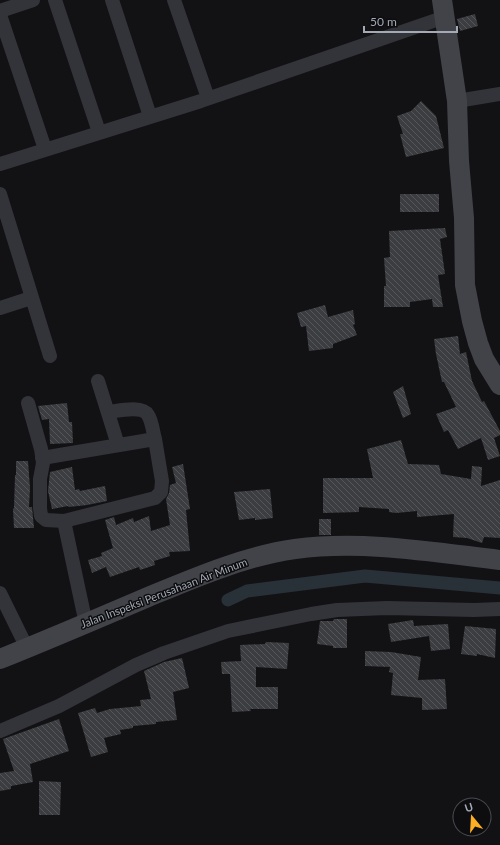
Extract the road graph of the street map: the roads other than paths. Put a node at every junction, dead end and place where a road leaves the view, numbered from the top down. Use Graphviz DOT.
graph roads {
  1 [pos="33,0"];
  2 [pos="55,0"];
  3 [pos="112,0"];
  4 [pos="174,0"];
  5 [pos="443,9"];
  6 [pos="0,11"];
  7 [pos="0,15"];
  8 [pos="500,94"];
  9 [pos="208,98"];
  10 [pos="457,101"];
  11 [pos="150,116"];
  12 [pos="99,132"];
  13 [pos="45,149"];
  14 [pos="0,164"];
  15 [pos="0,194"];
  16 [pos="31,298"];
  17 [pos="0,308"];
  18 [pos="50,356"];
  19 [pos="98,382"];
  20 [pos="500,385"];
  21 [pos="28,403"];
  22 [pos="108,412"];
  23 [pos="155,439"];
  24 [pos="118,445"];
  25 [pos="42,458"];
  26 [pos="64,521"];
  27 [pos="500,560"];
  28 [pos="0,593"];
  29 [pos="500,609"];
  30 [pos="86,624"];
  31 [pos="27,648"];
  32 [pos="0,659"];
  33 [pos="0,731"];
  1 -- 6 [label="street"];
  2 -- 12 [label="street"];
  3 -- 11 [label="street"];
  4 -- 9 [label="street"];
  5 -- 9 [label="street"];
  5 -- 10 [label="street"];
  7 -- 13 [label="street"];
  8 -- 10 [label="street"];
  9 -- 11 [label="street"];
  10 -- 20 [label="street"];
  11 -- 12 [label="street"];
  12 -- 13 [label="street"];
  13 -- 14 [label="street"];
  15 -- 16 [label="street"];
  16 -- 17 [label="street"];
  16 -- 18 [label="street"];
  19 -- 22 [label="street"];
  21 -- 25 [label="street"];
  22 -- 23 [label="street"];
  22 -- 24 [label="street"];
  23 -- 24 [label="street"];
  23 -- 26 [label="street"];
  24 -- 25 [label="street"];
  25 -- 26 [label="street"];
  26 -- 30 [label="street"];
  27 -- 30 [label="street, Jalan Inspeksi Perusahaan Air Minum"];
  28 -- 31 [label="street"];
  29 -- 33 [label="street"];
  30 -- 31 [label="street, Jalan Inspeksi Perusahaan Air Minum"];
  31 -- 32 [label="street, Jalan Inspeksi Perusahaan Air Minum"];
}
